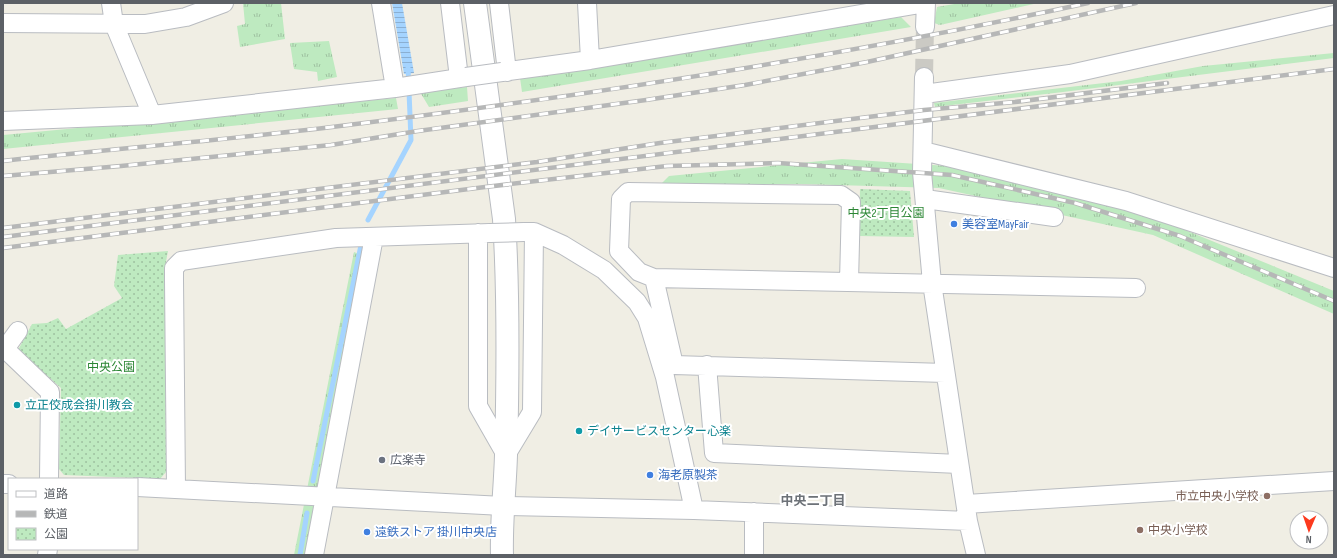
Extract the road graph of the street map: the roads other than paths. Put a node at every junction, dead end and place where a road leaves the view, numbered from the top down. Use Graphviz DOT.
graph roads {
  1 [pos="111,3"];
  2 [pos="224,3"];
  3 [pos="381,3"];
  4 [pos="450,3"];
  5 [pos="475,3"];
  6 [pos="499,3"];
  7 [pos="586,3"];
  8 [pos="926,3"];
  9 [pos="1334,15"];
  10 [pos="3,23"];
  11 [pos="114,24"];
  12 [pos="925,27"];
  13 [pos="590,60"];
  14 [pos="505,72"];
  15 [pos="463,77"];
  16 [pos="405,86"];
  17 [pos="152,115"];
  18 [pos="3,121"];
  19 [pos="922,151"];
  20 [pos="925,199"];
  21 [pos="1054,217"];
  22 [pos="529,232"];
  23 [pos="484,233"];
  24 [pos="368,237"];
  25 [pos="1334,268"];
  26 [pos="654,278"];
  27 [pos="849,282"];
  28 [pos="932,283"];
  29 [pos="1136,288"];
  30 [pos="18,331"];
  31 [pos="4,348"];
  32 [pos="707,365"];
  33 [pos="945,374"];
  34 [pos="506,455"];
  35 [pos="960,464"];
  36 [pos="48,478"];
  37 [pos="1334,481"];
  38 [pos="138,488"];
  39 [pos="176,489"];
  40 [pos="324,498"];
  41 [pos="503,506"];
  42 [pos="694,510"];
  43 [pos="754,512"];
  44 [pos="967,513"];
  45 [pos="314,555"];
  46 [pos="502,555"];
  47 [pos="754,555"];
  48 [pos="976,555"];
  1 -- 11 [label="street"];
  2 -- 11 [label="street"];
  3 -- 16 [label="street"];
  4 -- 15 [label="street"];
  5 -- 34 [label="street"];
  6 -- 14 [label="street"];
  7 -- 13 [label="street"];
  8 -- 12 [label="street"];
  8 -- 13 [label="street"];
  9 -- 19 [label="street"];
  10 -- 11 [label="street"];
  11 -- 17 [label="street"];
  13 -- 14 [label="street"];
  14 -- 15 [label="street, bridge"];
  15 -- 16 [label="street"];
  16 -- 17 [label="street"];
  17 -- 18 [label="street"];
  19 -- 20 [label="street"];
  19 -- 25 [label="street"];
  20 -- 21 [label="street"];
  20 -- 28 [label="street"];
  22 -- 23 [label="street, bridge"];
  22 -- 34 [label="street"];
  22 -- 42 [label="street"];
  23 -- 24 [label="street"];
  23 -- 34 [label="street"];
  24 -- 39 [label="street"];
  24 -- 40 [label="street"];
  26 -- 27 [label="street"];
  26 -- 27 [label="street"];
  26 -- 32 [label="street"];
  27 -- 28 [label="street"];
  28 -- 29 [label="street"];
  28 -- 33 [label="street"];
  30 -- 31 [label="street"];
  31 -- 36 [label="street"];
  32 -- 33 [label="street"];
  32 -- 35 [label="street"];
  33 -- 35 [label="street"];
  34 -- 41 [label="street"];
  35 -- 44 [label="street"];
  37 -- 44 [label="street"];
  38 -- 39 [label="street"];
  39 -- 40 [label="street"];
  40 -- 41 [label="street"];
  40 -- 45 [label="street"];
  41 -- 42 [label="street"];
  41 -- 46 [label="street"];
  42 -- 43 [label="street"];
  43 -- 44 [label="street"];
  43 -- 47 [label="street"];
  44 -- 48 [label="street"];
}
